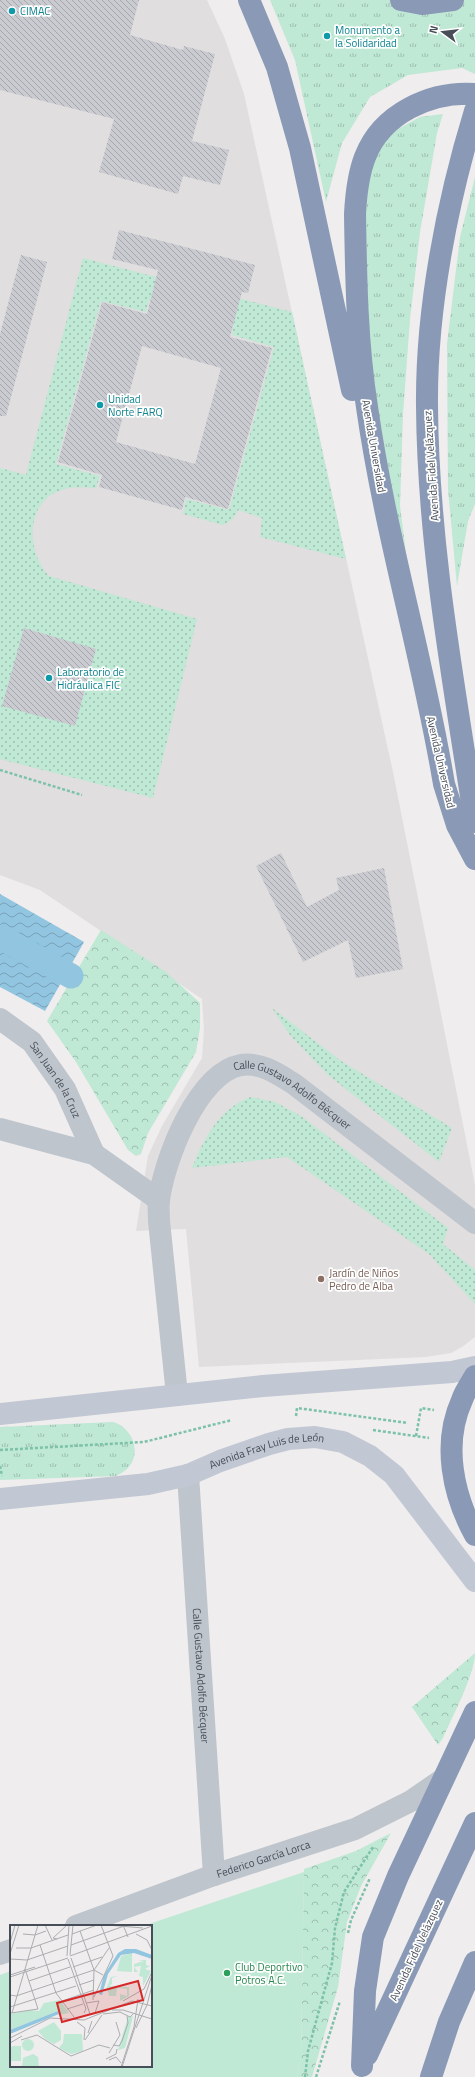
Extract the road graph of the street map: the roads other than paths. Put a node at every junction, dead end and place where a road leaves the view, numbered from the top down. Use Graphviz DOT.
graph roads {
  1 [pos="249,0"];
  2 [pos="401,0"];
  3 [pos="453,0"];
  4 [pos="475,94"];
  5 [pos="475,111"];
  6 [pos="380,484"];
  7 [pos="475,716"];
  8 [pos="464,747"];
  9 [pos="475,822"];
  10 [pos="475,859"];
  11 [pos="0,1019"];
  12 [pos="0,1130"];
  13 [pos="94,1154"];
  14 [pos="159,1200"];
  15 [pos="475,1223"];
  16 [pos="475,1367"];
  17 [pos="475,1376"];
  18 [pos="177,1395"];
  19 [pos="0,1414"];
  20 [pos="188,1475"];
  21 [pos="0,1500"];
  22 [pos="475,1535"];
  23 [pos="475,1581"];
  24 [pos="475,1712"];
  25 [pos="443,1779"];
  26 [pos="475,1824"];
  27 [pos="214,1875"];
  28 [pos="79,1925"];
  29 [pos="10,1950"];
  30 [pos="0,1954"];
  31 [pos="475,1962"];
  32 [pos="360,2071"];
  33 [pos="431,2077"];
  1 -- 6 [label="highway"];
  2 -- 3 [label="highway"];
  4 -- 6 [label="highway, Avenida Universidad"];
  5 -- 8 [label="highway, Avenida Fidel Velázquez"];
  6 -- 10 [label="highway, Avenida Universidad"];
  7 -- 8 [label="highway"];
  8 -- 9 [label="highway, Avenida Fidel Velázquez"];
  11 -- 13 [label="street, San Juan de la Cruz"];
  12 -- 13 [label="street"];
  13 -- 14 [label="street"];
  14 -- 15 [label="street, Calle Gustavo Adolfo Bécquer"];
  14 -- 18 [label="street, Calle Gustavo Adolfo Bécquer"];
  16 -- 18 [label="street"];
  17 -- 22 [label="highway"];
  18 -- 19 [label="street"];
  20 -- 21 [label="street, Avenida Fray Luis de León"];
  20 -- 23 [label="street, Avenida Fray Luis de León"];
  20 -- 27 [label="street, Calle Gustavo Adolfo Bécquer"];
  24 -- 25 [label="highway"];
  25 -- 27 [label="street, Federico García Lorca"];
  25 -- 32 [label="highway"];
  26 -- 32 [label="highway, Avenida Fidel Velázquez"];
  27 -- 28 [label="street, Federico García Lorca"];
  29 -- 30 [label="street"];
  31 -- 33 [label="highway"];
}
